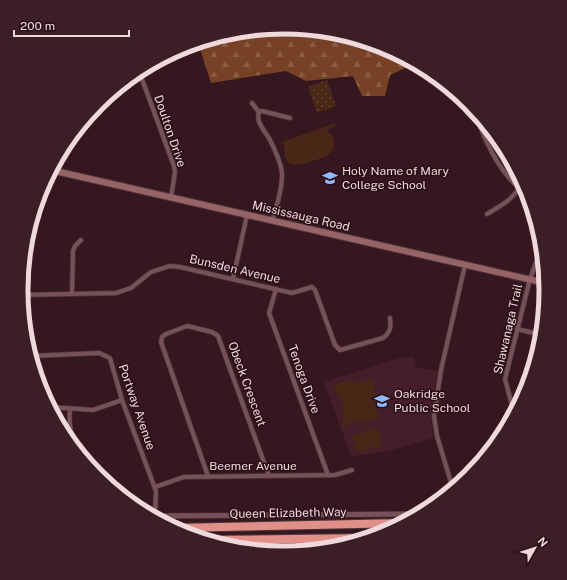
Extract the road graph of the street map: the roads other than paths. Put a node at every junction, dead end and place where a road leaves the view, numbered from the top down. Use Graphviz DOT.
graph roads {
  1 [pos="142,78"];
  2 [pos="252,103"];
  3 [pos="259,112"];
  4 [pos="290,118"];
  5 [pos="483,130"];
  6 [pos="57,172"];
  7 [pos="517,186"];
  8 [pos="519,188"];
  9 [pos="171,198"];
  10 [pos="487,214"];
  11 [pos="247,215"];
  12 [pos="272,221"];
  13 [pos="80,240"];
  14 [pos="537,260"];
  15 [pos="465,265"];
  16 [pos="233,279"];
  17 [pos="530,279"];
  18 [pos="538,281"];
  19 [pos="276,289"];
  20 [pos="28,294"];
  21 [pos="72,294"];
  22 [pos="390,318"];
  23 [pos="517,329"];
  24 [pos="535,333"];
  25 [pos="37,356"];
  26 [pos="122,400"];
  27 [pos="512,405"];
  28 [pos="56,408"];
  29 [pos="70,409"];
  30 [pos="71,432"];
  31 [pos="352,470"];
  32 [pos="328,475"];
  33 [pos="208,476"];
  34 [pos="269,476"];
  35 [pos="451,483"];
  36 [pos="155,487"];
  37 [pos="154,510"];
  38 [pos="406,514"];
  39 [pos="165,516"];
  40 [pos="387,523"];
  41 [pos="190,528"];
  42 [pos="345,538"];
  43 [pos="229,540"];
  1 -- 9 [label="street, Doulton Drive"];
  2 -- 3 [label="street"];
  3 -- 4 [label="street"];
  3 -- 12 [label="street"];
  5 -- 7 [label="street"];
  6 -- 9 [label="main road, Mississauga Road"];
  8 -- 10 [label="street"];
  9 -- 11 [label="main road, Mississauga Road"];
  11 -- 12 [label="main road, Mississauga Road"];
  11 -- 16 [label="street"];
  12 -- 15 [label="main road, Mississauga Road"];
  13 -- 21 [label="street"];
  14 -- 17 [label="street, Shawanaga Trail"];
  15 -- 17 [label="main road, Mississauga Road"];
  15 -- 35 [label="street"];
  16 -- 19 [label="street, Bunsden Avenue"];
  16 -- 21 [label="street, Bunsden Avenue"];
  17 -- 18 [label="main road, Mississauga Road"];
  17 -- 23 [label="street, Shawanaga Trail"];
  19 -- 22 [label="street, Bunsden Avenue"];
  19 -- 32 [label="street, Tenoga Drive"];
  20 -- 21 [label="street, Bunsden Avenue"];
  23 -- 24 [label="street"];
  23 -- 27 [label="street, Shawanaga Trail"];
  25 -- 26 [label="street, Portway Avenue"];
  26 -- 29 [label="street"];
  26 -- 36 [label="street, Portway Avenue"];
  28 -- 29 [label="street"];
  29 -- 30 [label="street"];
  31 -- 32 [label="street, Beemer Avenue"];
  32 -- 34 [label="street, Beemer Avenue"];
  33 -- 34 [label="street, Beemer Avenue"];
  33 -- 34 [label="street, Obeck Crescent"];
  33 -- 36 [label="street, Beemer Avenue"];
  36 -- 37 [label="street, Portway Avenue"];
  38 -- 39 [label="street"];
  40 -- 41 [label="highway, Queen Elizabeth Way"];
  42 -- 43 [label="highway"];
}
